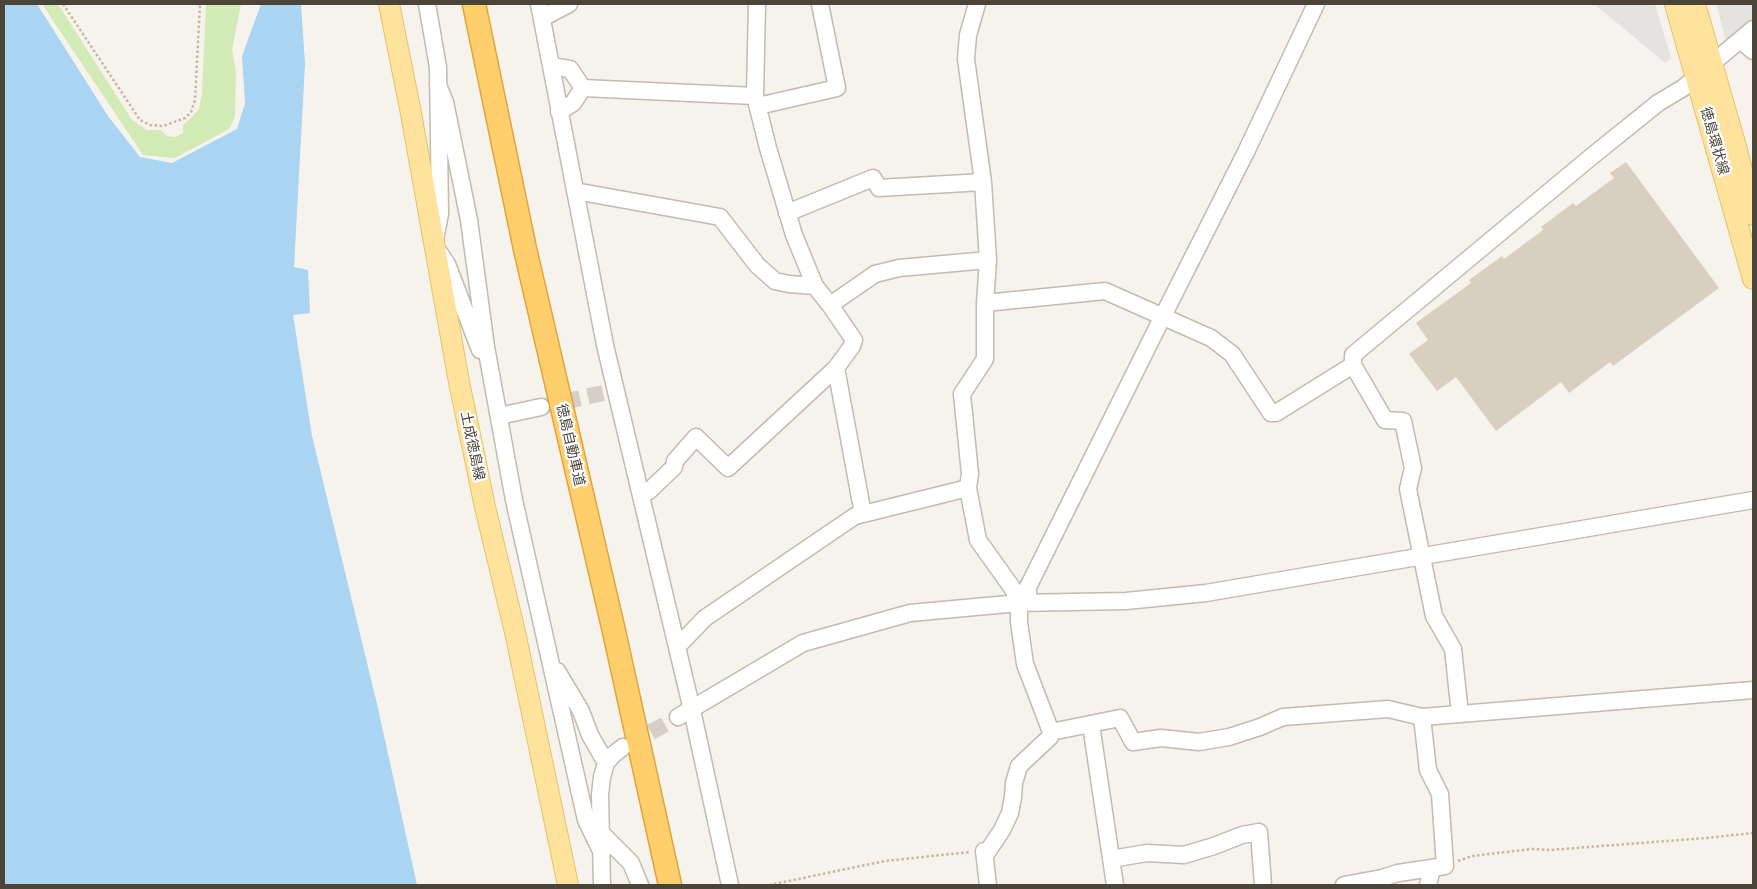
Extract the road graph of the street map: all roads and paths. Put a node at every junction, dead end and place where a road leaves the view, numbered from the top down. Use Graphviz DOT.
graph roads {
  1 [pos="62,4"];
  2 [pos="200,4"];
  3 [pos="389,4"];
  4 [pos="474,4"];
  5 [pos="569,4"];
  6 [pos="757,4"];
  7 [pos="820,4"];
  8 [pos="977,4"];
  9 [pos="1316,4"];
  10 [pos="1675,4"];
  11 [pos="1696,4"];
  12 [pos="427,7"];
  13 [pos="541,11"];
  14 [pos="1753,29"];
  15 [pos="1740,40"];
  16 [pos="1753,51"];
  17 [pos="1713,62"];
  18 [pos="552,66"];
  19 [pos="1696,77"];
  20 [pos="438,86"];
  21 [pos="584,88"];
  22 [pos="757,101"];
  23 [pos="560,112"];
  24 [pos="983,182"];
  25 [pos="575,191"];
  26 [pos="787,213"];
  27 [pos="1753,215"];
  28 [pos="434,245"];
  29 [pos="988,260"];
  30 [pos="1753,279"];
  31 [pos="815,286"];
  32 [pos="985,303"];
  33 [pos="830,305"];
  34 [pos="1162,316"];
  35 [pos="1353,365"];
  36 [pos="490,367"];
  37 [pos="836,368"];
  38 [pos="541,407"];
  39 [pos="499,416"];
  40 [pos="968,488"];
  41 [pos="641,494"];
  42 [pos="1753,500"];
  43 [pos="863,514"];
  44 [pos="1422,557"];
  45 [pos="1023,602"];
  46 [pos="677,647"];
  47 [pos="550,658"];
  48 [pos="1753,690"];
  49 [pos="685,714"];
  50 [pos="1460,714"];
  51 [pos="1422,717"];
  52 [pos="1091,725"];
  53 [pos="1051,732"];
  54 [pos="622,748"];
  55 [pos="606,763"];
  56 [pos="602,832"];
  57 [pos="1753,833"];
  58 [pos="984,851"];
  59 [pos="602,853"];
  60 [pos="1111,859"];
  61 [pos="1438,868"];
  62 [pos="568,885"];
  63 [pos="602,885"];
  64 [pos="640,885"];
  65 [pos="670,885"];
  66 [pos="730,885"];
  67 [pos="769,885"];
  68 [pos="988,885"];
  69 [pos="1114,885"];
  70 [pos="1263,885"];
  71 [pos="1344,885"];
  72 [pos="1428,885"];
  1 -- 2 [label="path"];
  3 -- 28 [label="main road, 土成徳島線"];
  4 -- 65 [label="highway, 徳島自動車道"];
  5 -- 13 [label="street"];
  6 -- 22 [label="street"];
  7 -- 22 [label="street"];
  8 -- 24 [label="street"];
  9 -- 34 [label="street"];
  10 -- 19 [label="main road, 徳島環状線"];
  11 -- 17 [label="main road, 徳島環状線"];
  12 -- 20 [label="street"];
  13 -- 18 [label="street"];
  14 -- 15 [label="street"];
  15 -- 16 [label="street"];
  15 -- 17 [label="street"];
  17 -- 19 [label="street"];
  17 -- 27 [label="main road, 徳島環状線"];
  18 -- 21 [label="street"];
  18 -- 23 [label="street"];
  19 -- 30 [label="main road, 徳島環状線"];
  19 -- 35 [label="street"];
  20 -- 28 [label="street"];
  20 -- 36 [label="street"];
  21 -- 22 [label="street"];
  21 -- 23 [label="street"];
  22 -- 26 [label="street"];
  23 -- 25 [label="street"];
  24 -- 26 [label="street"];
  24 -- 29 [label="street"];
  25 -- 31 [label="street"];
  25 -- 41 [label="street"];
  26 -- 31 [label="street"];
  28 -- 36 [label="street"];
  28 -- 62 [label="main road, 土成徳島線"];
  29 -- 32 [label="street"];
  29 -- 33 [label="street"];
  31 -- 33 [label="street"];
  32 -- 34 [label="street"];
  32 -- 40 [label="street"];
  33 -- 37 [label="street"];
  34 -- 35 [label="street"];
  34 -- 45 [label="street"];
  35 -- 44 [label="street"];
  36 -- 39 [label="street"];
  37 -- 41 [label="street"];
  37 -- 43 [label="street"];
  38 -- 39 [label="street"];
  39 -- 47 [label="street"];
  40 -- 43 [label="street"];
  40 -- 45 [label="street"];
  41 -- 46 [label="street"];
  42 -- 44 [label="street"];
  43 -- 46 [label="street"];
  44 -- 45 [label="street"];
  44 -- 50 [label="street"];
  45 -- 49 [label="street"];
  45 -- 53 [label="street"];
  46 -- 49 [label="street"];
  47 -- 55 [label="street"];
  47 -- 59 [label="street"];
  48 -- 50 [label="street"];
  49 -- 66 [label="street"];
  50 -- 51 [label="street"];
  51 -- 52 [label="street"];
  51 -- 61 [label="street"];
  52 -- 53 [label="street"];
  52 -- 60 [label="street"];
  53 -- 58 [label="street"];
  54 -- 55 [label="street"];
  55 -- 56 [label="street"];
  56 -- 59 [label="street"];
  56 -- 64 [label="street"];
  57 -- 61 [label="path"];
  58 -- 67 [label="path"];
  58 -- 68 [label="street"];
  59 -- 63 [label="street"];
  60 -- 69 [label="street"];
  60 -- 70 [label="street"];
  61 -- 71 [label="street"];
  61 -- 72 [label="street"];
}
